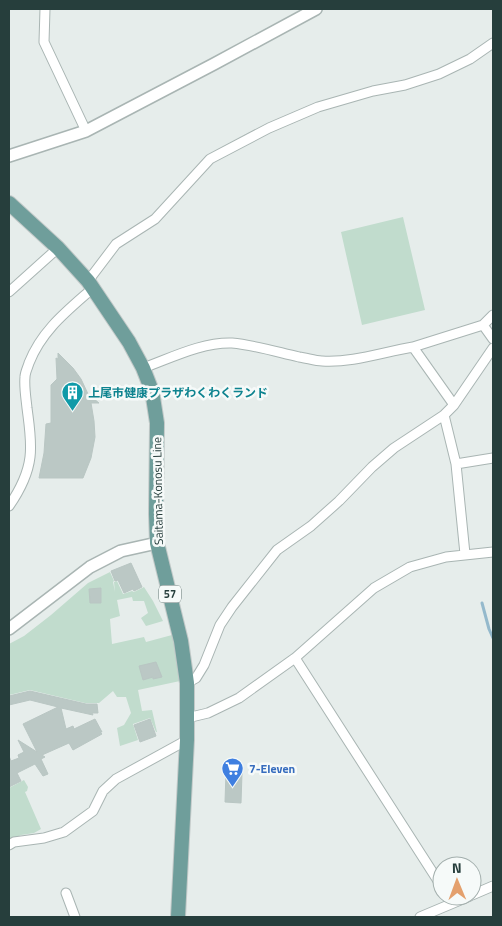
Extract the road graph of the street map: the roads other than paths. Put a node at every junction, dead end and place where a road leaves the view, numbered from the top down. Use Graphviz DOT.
graph roads {
  1 [pos="45,9"];
  2 [pos="316,9"];
  3 [pos="493,44"];
  4 [pos="86,131"];
  5 [pos="9,156"];
  6 [pos="9,203"];
  7 [pos="58,248"];
  8 [pos="91,284"];
  9 [pos="9,292"];
  10 [pos="493,315"];
  11 [pos="483,326"];
  12 [pos="493,339"];
  13 [pos="413,347"];
  14 [pos="493,348"];
  15 [pos="143,368"];
  16 [pos="454,405"];
  17 [pos="444,415"];
  18 [pos="493,458"];
  19 [pos="456,464"];
  20 [pos="9,506"];
  21 [pos="157,543"];
  22 [pos="493,552"];
  23 [pos="464,554"];
  24 [pos="9,629"];
  25 [pos="294,658"];
  26 [pos="187,682"];
  27 [pos="187,718"];
  28 [pos="187,740"];
  29 [pos="9,845"];
  30 [pos="432,872"];
  31 [pos="66,893"];
  32 [pos="439,906"];
  33 [pos="75,917"];
  34 [pos="178,917"];
  35 [pos="420,917"];
  1 -- 4 [label="street"];
  2 -- 4 [label="street"];
  3 -- 8 [label="street"];
  4 -- 5 [label="street"];
  6 -- 7 [label="main road, Saitama-Konosu Line / 57"];
  7 -- 8 [label="main road, Saitama-Konosu Line / 57"];
  7 -- 9 [label="street"];
  8 -- 15 [label="main road, Saitama-Konosu Line / 57"];
  8 -- 20 [label="street"];
  10 -- 11 [label="street"];
  11 -- 12 [label="street"];
  11 -- 13 [label="street"];
  13 -- 15 [label="street"];
  13 -- 16 [label="street"];
  14 -- 16 [label="street"];
  15 -- 21 [label="main road, Saitama-Konosu Line / 57"];
  16 -- 17 [label="street"];
  17 -- 19 [label="street"];
  17 -- 26 [label="street"];
  18 -- 19 [label="street"];
  19 -- 23 [label="street"];
  21 -- 24 [label="street"];
  21 -- 26 [label="main road, Saitama-Konosu Line / 57"];
  22 -- 23 [label="street"];
  23 -- 25 [label="street"];
  25 -- 27 [label="street"];
  25 -- 30 [label="street"];
  26 -- 27 [label="main road, Saitama-Konosu Line / 57"];
  27 -- 28 [label="main road, Saitama-Konosu Line / 57"];
  28 -- 29 [label="street"];
  28 -- 34 [label="main road, Saitama-Konosu Line / 57"];
  31 -- 33 [label="street"];
  32 -- 35 [label="street"];
}
